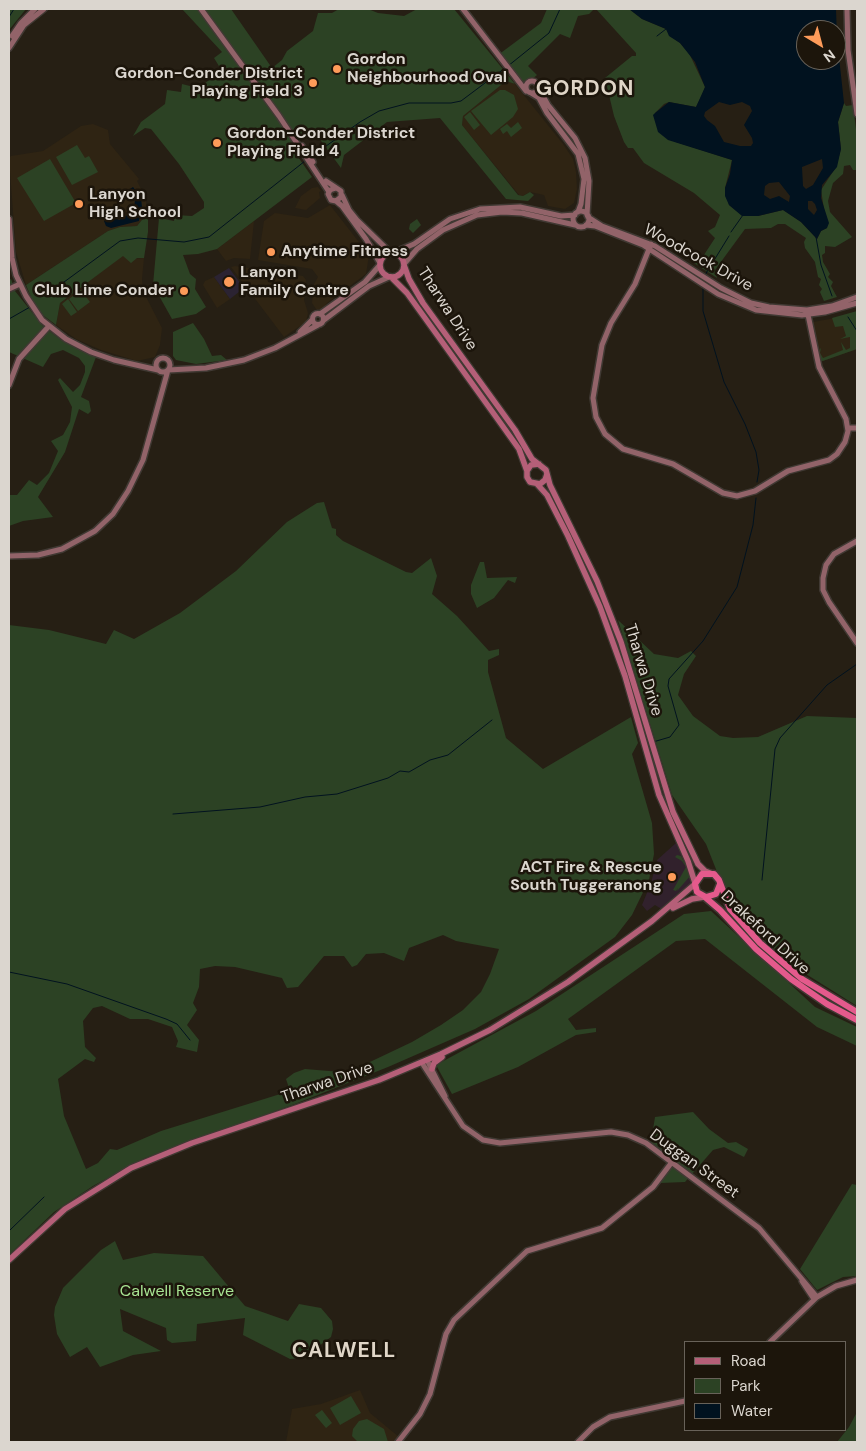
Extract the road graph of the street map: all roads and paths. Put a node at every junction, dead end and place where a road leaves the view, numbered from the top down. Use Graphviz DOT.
graph roads {
  1 [pos="40,9"];
  2 [pos="202,9"];
  3 [pos="461,9"];
  4 [pos="848,9"];
  5 [pos="9,43"];
  6 [pos="9,48"];
  7 [pos="512,72"];
  8 [pos="531,81"];
  9 [pos="538,86"];
  10 [pos="529,92"];
  11 [pos="857,114"];
  12 [pos="313,165"];
  13 [pos="336,188"];
  14 [pos="329,192"];
  15 [pos="342,193"];
  16 [pos="336,201"];
  17 [pos="508,209"];
  18 [pos="515,210"];
  19 [pos="576,214"];
  20 [pos="588,216"];
  21 [pos="9,219"];
  22 [pos="575,224"];
  23 [pos="586,225"];
  24 [pos="652,247"];
  25 [pos="392,253"];
  26 [pos="379,265"];
  27 [pos="404,265"];
  28 [pos="390,277"];
  29 [pos="19,283"];
  30 [pos="9,288"];
  31 [pos="857,297"];
  32 [pos="857,303"];
  33 [pos="809,312"];
  34 [pos="320,314"];
  35 [pos="312,320"];
  36 [pos="324,320"];
  37 [pos="318,325"];
  38 [pos="49,326"];
  39 [pos="292,339"];
  40 [pos="158,361"];
  41 [pos="169,361"];
  42 [pos="140,366"];
  43 [pos="188,369"];
  44 [pos="158,370"];
  45 [pos="168,370"];
  46 [pos="9,385"];
  47 [pos="160,395"];
  48 [pos="848,428"];
  49 [pos="857,428"];
  50 [pos="538,464"];
  51 [pos="527,471"];
  52 [pos="547,474"];
  53 [pos="537,484"];
  54 [pos="857,541"];
  55 [pos="9,556"];
  56 [pos="857,643"];
  57 [pos="710,873"];
  58 [pos="695,884"];
  59 [pos="720,884"];
  60 [pos="705,897"];
  61 [pos="652,921"];
  62 [pos="744,931"];
  63 [pos="749,937"];
  64 [pos="857,1012"];
  65 [pos="857,1020"];
  66 [pos="462,1044"];
  67 [pos="425,1062"];
  68 [pos="432,1068"];
  69 [pos="445,1096"];
  70 [pos="672,1162"];
  71 [pos="9,1260"];
  72 [pos="857,1280"];
  73 [pos="816,1298"];
  74 [pos="771,1341"];
  75 [pos="684,1400"];
  76 [pos="398,1442"];
  77 [pos="578,1442"];
  1 -- 5 [label="street"];
  1 -- 6 [label="street"];
  2 -- 12 [label="street"];
  3 -- 7 [label="street"];
  4 -- 11 [label="street"];
  7 -- 8 [label="street"];
  7 -- 10 [label="street"];
  8 -- 9 [label="street"];
  8 -- 10 [label="street"];
  9 -- 10 [label="street"];
  9 -- 20 [label="street"];
  10 -- 19 [label="street"];
  12 -- 13 [label="street"];
  12 -- 14 [label="street"];
  13 -- 14 [label="street"];
  13 -- 15 [label="street"];
  14 -- 16 [label="street"];
  15 -- 16 [label="street"];
  15 -- 25 [label="street"];
  16 -- 26 [label="street"];
  17 -- 18 [label="street"];
  17 -- 25 [label="street"];
  17 -- 27 [label="street"];
  18 -- 19 [label="street"];
  18 -- 22 [label="street"];
  19 -- 20 [label="street"];
  19 -- 22 [label="street"];
  20 -- 23 [label="street"];
  20 -- 24 [label="street, Woodcock Drive"];
  21 -- 29 [label="street"];
  22 -- 23 [label="street"];
  23 -- 24 [label="street, Woodcock Drive"];
  24 -- 33 [label="street, Woodcock Drive"];
  24 -- 48 [label="street"];
  25 -- 26 [label="main road"];
  25 -- 27 [label="main road"];
  26 -- 28 [label="main road"];
  26 -- 34 [label="street"];
  27 -- 28 [label="main road"];
  27 -- 50 [label="main road, Tharwa Drive"];
  28 -- 36 [label="street"];
  28 -- 51 [label="main road, Tharwa Drive"];
  29 -- 30 [label="street"];
  29 -- 38 [label="street"];
  31 -- 33 [label="street, Woodcock Drive"];
  32 -- 33 [label="street, Woodcock Drive"];
  33 -- 48 [label="street"];
  34 -- 35 [label="street"];
  34 -- 36 [label="street"];
  35 -- 37 [label="street"];
  35 -- 39 [label="street"];
  36 -- 37 [label="street"];
  37 -- 39 [label="street"];
  38 -- 42 [label="street"];
  38 -- 46 [label="street"];
  39 -- 43 [label="street"];
  40 -- 41 [label="street"];
  40 -- 42 [label="street"];
  40 -- 44 [label="street"];
  41 -- 43 [label="street"];
  41 -- 45 [label="street"];
  42 -- 44 [label="street"];
  43 -- 45 [label="street"];
  44 -- 45 [label="street"];
  44 -- 47 [label="street"];
  45 -- 47 [label="street"];
  47 -- 55 [label="street"];
  48 -- 49 [label="street"];
  50 -- 51 [label="main road"];
  50 -- 52 [label="main road"];
  51 -- 53 [label="main road"];
  52 -- 53 [label="main road"];
  52 -- 57 [label="main road, Tharwa Drive"];
  53 -- 58 [label="main road, Tharwa Drive"];
  54 -- 56 [label="street"];
  57 -- 58 [label="highway"];
  57 -- 59 [label="highway"];
  58 -- 60 [label="highway"];
  58 -- 61 [label="main road, Tharwa Drive"];
  59 -- 60 [label="highway"];
  59 -- 62 [label="highway, Drakeford Drive"];
  60 -- 61 [label="main road, Tharwa Drive"];
  60 -- 62 [label="highway, Drakeford Drive"];
  61 -- 66 [label="main road, Tharwa Drive"];
  62 -- 63 [label="highway, Drakeford Drive"];
  63 -- 64 [label="highway, Drakeford Drive"];
  63 -- 65 [label="highway, Drakeford Drive"];
  66 -- 67 [label="main road, Tharwa Drive"];
  66 -- 68 [label="main road"];
  67 -- 68 [label="street, Duggan Street"];
  67 -- 69 [label="street, Duggan Street"];
  67 -- 71 [label="main road, Tharwa Drive"];
  68 -- 69 [label="street, Duggan Street"];
  69 -- 70 [label="street, Duggan Street"];
  70 -- 73 [label="street, Duggan Street"];
  70 -- 76 [label="street"];
  72 -- 73 [label="street"];
  73 -- 74 [label="street"];
  75 -- 77 [label="street"];
}
